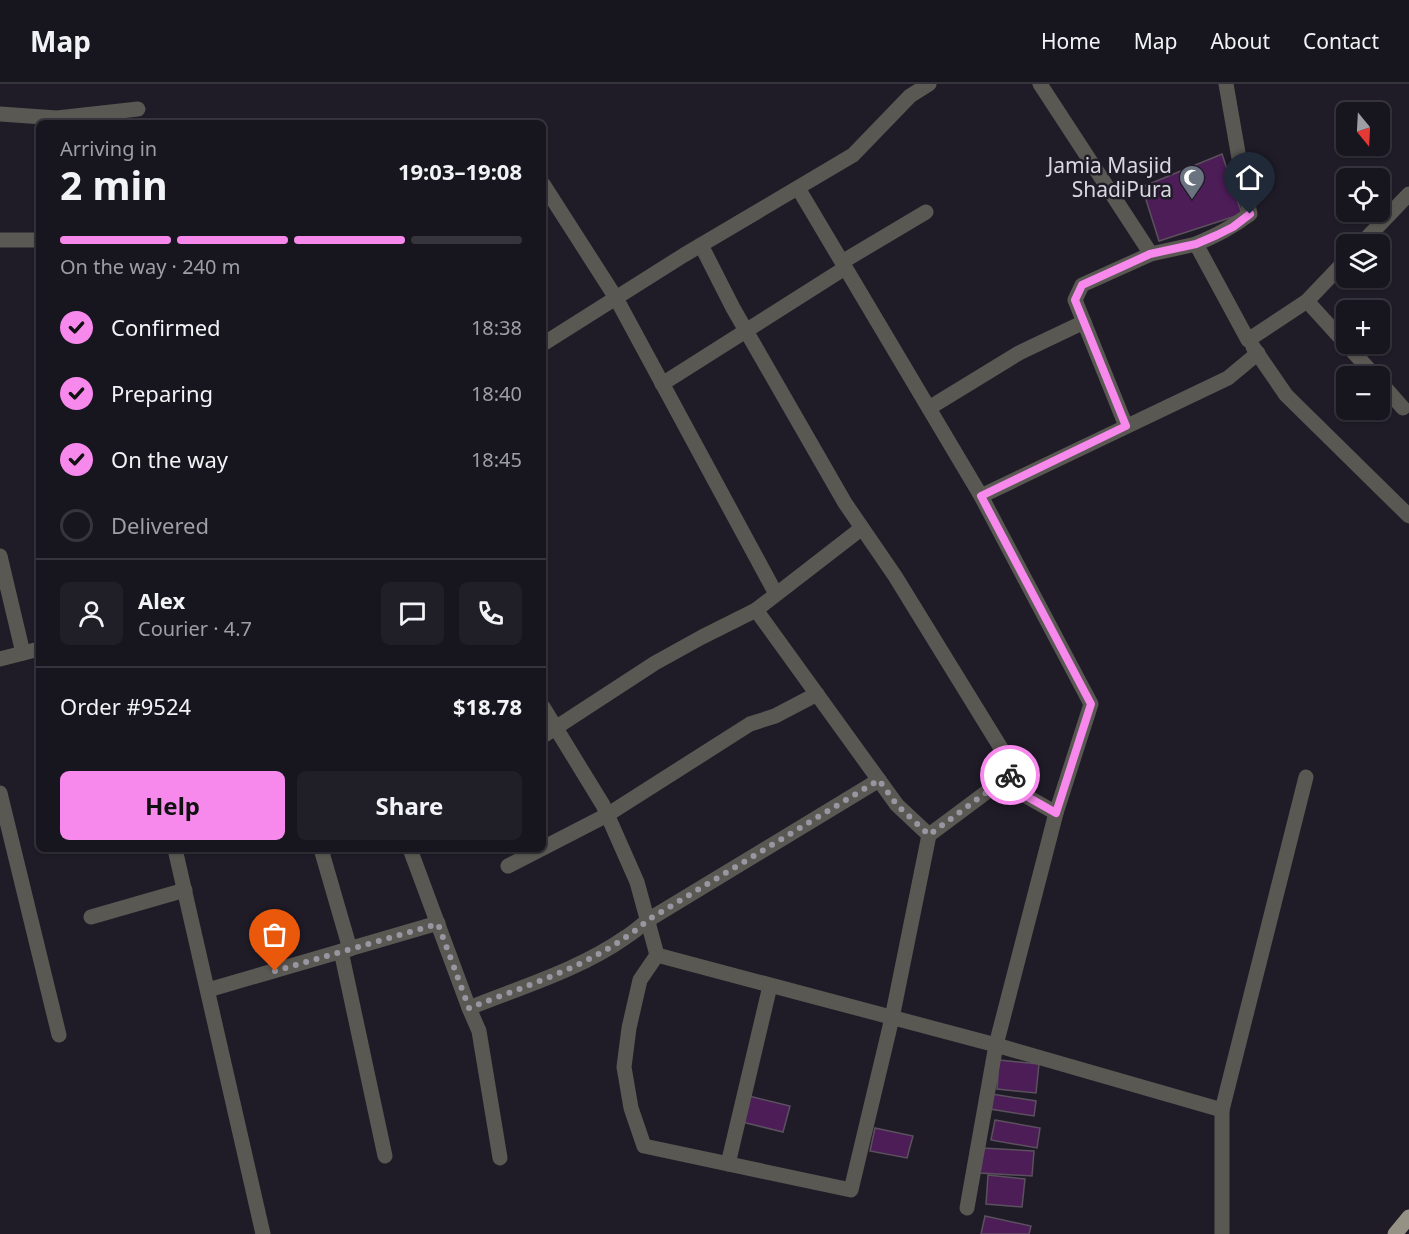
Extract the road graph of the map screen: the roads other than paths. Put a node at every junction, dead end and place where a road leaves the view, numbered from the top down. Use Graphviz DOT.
graph roads {
  1 [pos="929,84"];
  2 [pos="1040,84"];
  3 [pos="1226,84"];
  4 [pos="138,109"];
  5 [pos="0,114"];
  6 [pos="798,188"];
  7 [pos="546,189"];
  8 [pos="1409,194"];
  9 [pos="926,212"];
  10 [pos="1371,234"];
  11 [pos="0,240"];
  12 [pos="36,240"];
  13 [pos="1196,244"];
  14 [pos="701,245"];
  15 [pos="1150,254"];
  16 [pos="844,265"];
  17 [pos="1336,270"];
  18 [pos="616,298"];
  19 [pos="1306,301"];
  20 [pos="1084,322"];
  21 [pos="746,330"];
  22 [pos="1248,340"];
  23 [pos="546,342"];
  24 [pos="1258,353"];
  25 [pos="1366,366"];
  26 [pos="662,384"];
  27 [pos="1390,393"];
  28 [pos="929,408"];
  29 [pos="1404,408"];
  30 [pos="1126,426"];
  31 [pos="981,496"];
  32 [pos="1409,516"];
  33 [pos="862,528"];
  34 [pos="0,556"];
  35 [pos="776,594"];
  36 [pos="756,610"];
  37 [pos="36,650"];
  38 [pos="23,653"];
  39 [pos="0,659"];
  40 [pos="817,694"];
  41 [pos="550,732"];
  42 [pos="1015,771"];
  43 [pos="1306,777"];
  44 [pos="879,780"];
  45 [pos="0,793"];
  46 [pos="1056,813"];
  47 [pos="607,815"];
  48 [pos="929,835"];
  49 [pos="546,846"];
  50 [pos="176,852"];
  51 [pos="322,852"];
  52 [pos="411,852"];
  53 [pos="534,852"];
  54 [pos="508,866"];
  55 [pos="185,890"];
  56 [pos="91,917"];
  57 [pos="648,920"];
  58 [pos="438,924"];
  59 [pos="346,950"];
  60 [pos="657,956"];
  61 [pos="770,986"];
  62 [pos="208,990"];
  63 [pos="469,1008"];
  64 [pos="892,1018"];
  65 [pos="59,1035"];
  66 [pos="996,1046"];
  67 [pos="1222,1110"];
  68 [pos="385,1156"];
  69 [pos="500,1158"];
  70 [pos="728,1164"];
  71 [pos="966,1208"];
  72 [pos="1409,1217"];
  73 [pos="263,1234"];
  74 [pos="1222,1234"];
  75 [pos="1395,1234"];
  1 -- 6 [label="street"];
  2 -- 15 [label="street"];
  3 -- 13 [label="street"];
  4 -- 5 [label="street"];
  6 -- 14 [label="street"];
  6 -- 16 [label="street"];
  7 -- 18 [label="street"];
  8 -- 10 [label="street"];
  9 -- 16 [label="street"];
  11 -- 12 [label="street"];
  13 -- 15 [label="street"];
  13 -- 22 [label="street"];
  14 -- 18 [label="street"];
  14 -- 21 [label="street"];
  15 -- 20 [label="street"];
  16 -- 21 [label="street"];
  16 -- 28 [label="street"];
  17 -- 19 [label="street"];
  18 -- 23 [label="street"];
  18 -- 26 [label="street"];
  19 -- 22 [label="street"];
  19 -- 25 [label="street"];
  20 -- 28 [label="street"];
  20 -- 30 [label="street"];
  21 -- 26 [label="street"];
  21 -- 33 [label="street"];
  22 -- 24 [label="street"];
  24 -- 30 [label="street"];
  24 -- 32 [label="street"];
  26 -- 35 [label="street"];
  27 -- 29 [label="street"];
  28 -- 31 [label="street"];
  30 -- 31 [label="street"];
  31 -- 46 [label="street"];
  33 -- 35 [label="street"];
  33 -- 42 [label="street"];
  34 -- 38 [label="street"];
  35 -- 36 [label="street"];
  36 -- 40 [label="street"];
  36 -- 41 [label="street"];
  37 -- 38 [label="street"];
  38 -- 39 [label="street"];
  40 -- 44 [label="street"];
  40 -- 47 [label="street"];
  41 -- 47 [label="street"];
  42 -- 46 [label="street"];
  42 -- 48 [label="street"];
  43 -- 67 [label="street"];
  44 -- 48 [label="street"];
  44 -- 57 [label="street"];
  45 -- 65 [label="street"];
  46 -- 66 [label="street"];
  47 -- 49 [label="street"];
  47 -- 57 [label="street"];
  48 -- 64 [label="street"];
  50 -- 55 [label="street"];
  51 -- 59 [label="street"];
  52 -- 58 [label="street"];
  53 -- 54 [label="street"];
  55 -- 56 [label="street"];
  55 -- 62 [label="street"];
  57 -- 60 [label="street"];
  57 -- 63 [label="street"];
  58 -- 59 [label="street"];
  58 -- 63 [label="street"];
  59 -- 62 [label="street"];
  59 -- 68 [label="street"];
  60 -- 61 [label="street"];
  60 -- 70 [label="street"];
  61 -- 64 [label="street"];
  61 -- 70 [label="street"];
  62 -- 73 [label="street"];
  63 -- 69 [label="street"];
  64 -- 66 [label="street"];
  64 -- 70 [label="street"];
  66 -- 67 [label="street"];
  66 -- 71 [label="street"];
  67 -- 74 [label="street"];
  72 -- 75 [label="main road"];
}
